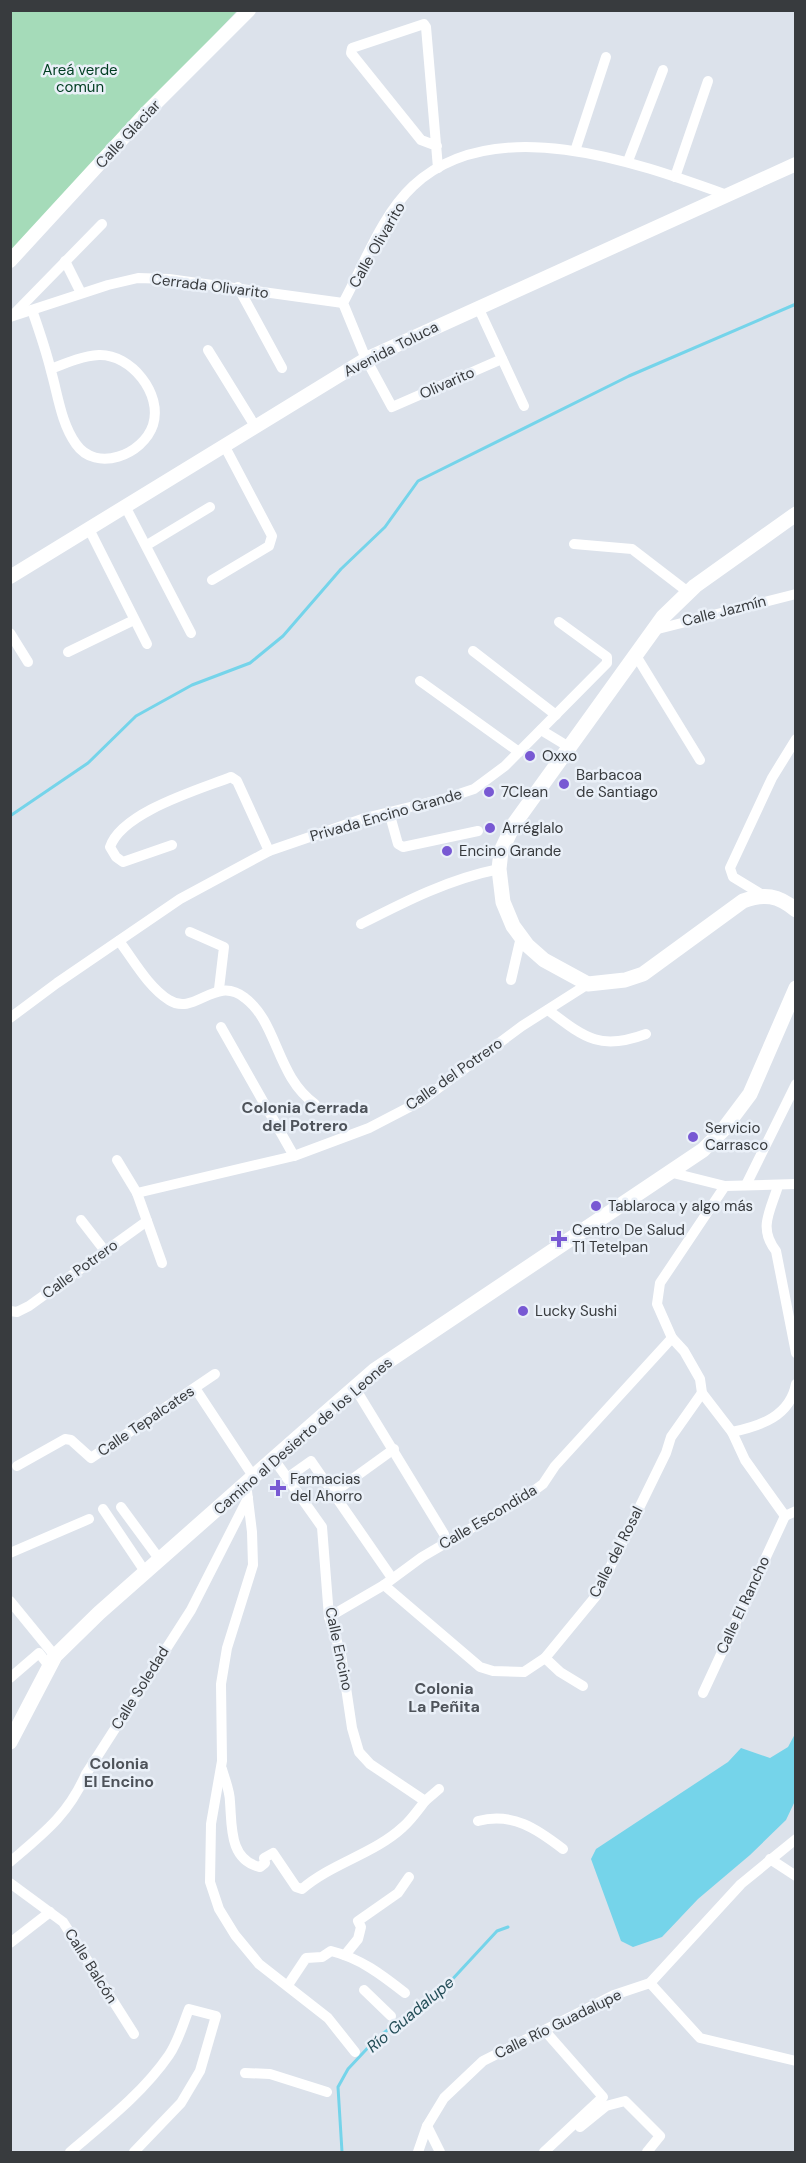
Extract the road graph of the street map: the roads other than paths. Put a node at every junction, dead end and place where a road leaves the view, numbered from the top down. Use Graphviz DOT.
graph roads {
  1 [pos="249,10"];
  2 [pos="606,57"];
  3 [pos="663,70"];
  4 [pos="708,81"];
  5 [pos="437,146"];
  6 [pos="575,151"];
  7 [pos="628,161"];
  8 [pos="795,164"];
  9 [pos="438,168"];
  10 [pos="675,177"];
  11 [pos="727,195"];
  12 [pos="102,224"];
  13 [pos="10,261"];
  14 [pos="65,261"];
  15 [pos="238,287"];
  16 [pos="81,293"];
  17 [pos="343,303"];
  18 [pos="478,306"];
  19 [pos="32,310"];
  20 [pos="11,316"];
  21 [pos="207,350"];
  22 [pos="502,358"];
  23 [pos="366,359"];
  24 [pos="282,368"];
  25 [pos="51,369"];
  26 [pos="524,406"];
  27 [pos="392,407"];
  28 [pos="255,426"];
  29 [pos="224,445"];
  30 [pos="125,506"];
  31 [pos="210,507"];
  32 [pos="795,514"];
  33 [pos="89,529"];
  34 [pos="574,544"];
  35 [pos="147,545"];
  36 [pos="10,577"];
  37 [pos="212,580"];
  38 [pos="688,592"];
  39 [pos="795,594"];
  40 [pos="134,620"];
  41 [pos="559,622"];
  42 [pos="654,630"];
  43 [pos="10,633"];
  44 [pos="191,633"];
  45 [pos="147,644"];
  46 [pos="472,651"];
  47 [pos="68,652"];
  48 [pos="634,654"];
  49 [pos="28,662"];
  50 [pos="420,681"];
  51 [pos="556,715"];
  52 [pos="541,730"];
  53 [pos="795,740"];
  54 [pos="569,747"];
  55 [pos="519,752"];
  56 [pos="700,760"];
  57 [pos="389,812"];
  58 [pos="478,831"];
  59 [pos="172,845"];
  60 [pos="269,850"];
  61 [pos="499,869"];
  62 [pos="761,894"];
  63 [pos="795,910"];
  64 [pos="361,924"];
  65 [pos="190,932"];
  66 [pos="521,937"];
  67 [pos="119,940"];
  68 [pos="511,980"];
  69 [pos="588,984"];
  70 [pos="795,988"];
  71 [pos="219,989"];
  72 [pos="548,1010"];
  73 [pos="10,1018"];
  74 [pos="221,1027"];
  75 [pos="646,1034"];
  76 [pos="795,1084"];
  77 [pos="315,1104"];
  78 [pos="294,1156"];
  79 [pos="117,1160"];
  80 [pos="673,1173"];
  81 [pos="795,1184"];
  82 [pos="746,1185"];
  83 [pos="725,1186"];
  84 [pos="778,1186"];
  85 [pos="137,1193"];
  86 [pos="81,1221"];
  87 [pos="147,1221"];
  88 [pos="105,1251"];
  89 [pos="162,1263"];
  90 [pos="10,1311"];
  91 [pos="672,1338"];
  92 [pos="795,1353"];
  93 [pos="215,1374"];
  94 [pos="795,1384"];
  95 [pos="195,1388"];
  96 [pos="355,1388"];
  97 [pos="702,1393"];
  98 [pos="732,1432"];
  99 [pos="394,1449"];
  100 [pos="273,1458"];
  101 [pos="17,1466"];
  102 [pos="287,1478"];
  103 [pos="249,1486"];
  104 [pos="333,1493"];
  105 [pos="121,1508"];
  106 [pos="103,1509"];
  107 [pos="795,1511"];
  108 [pos="784,1516"];
  109 [pos="89,1519"];
  110 [pos="444,1534"];
  111 [pos="10,1553"];
  112 [pos="160,1560"];
  113 [pos="146,1574"];
  114 [pos="388,1581"];
  115 [pos="10,1601"];
  116 [pos="329,1617"];
  117 [pos="545,1658"];
  118 [pos="52,1661"];
  119 [pos="10,1678"];
  120 [pos="583,1686"];
  121 [pos="703,1693"];
  122 [pos="10,1742"];
  123 [pos="222,1766"];
  124 [pos="438,1789"];
  125 [pos="425,1802"];
  126 [pos="478,1821"];
  127 [pos="795,1839"];
  128 [pos="563,1850"];
  129 [pos="770,1859"];
  130 [pos="10,1862"];
  131 [pos="795,1876"];
  132 [pos="409,1877"];
  133 [pos="10,1883"];
  134 [pos="50,1912"];
  135 [pos="10,1943"];
  136 [pos="345,1955"];
  137 [pos="650,1983"];
  138 [pos="288,1986"];
  139 [pos="364,1990"];
  140 [pos="405,1994"];
  141 [pos="391,2016"];
  142 [pos="545,2031"];
  143 [pos="134,2034"];
  144 [pos="355,2052"];
  145 [pos="795,2061"];
  146 [pos="245,2073"];
  147 [pos="327,2092"];
  148 [pos="427,2126"];
  149 [pos="70,2152"];
  150 [pos="134,2152"];
  151 [pos="418,2152"];
  152 [pos="440,2152"];
  153 [pos="544,2152"];
  154 [pos="552,2152"];
  155 [pos="647,2152"];
  1 -- 13 [label="street, Calle Glaciar"];
  2 -- 6 [label="street"];
  3 -- 7 [label="street"];
  4 -- 10 [label="street"];
  5 -- 5 [label="street"];
  5 -- 9 [label="street"];
  6 -- 7 [label="street, Calle Olivarito"];
  6 -- 9 [label="street, Calle Olivarito"];
  7 -- 10 [label="street, Calle Olivarito"];
  8 -- 11 [label="street, Avenida Toluca"];
  9 -- 17 [label="street, Calle Olivarito"];
  10 -- 11 [label="street, Calle Olivarito"];
  11 -- 18 [label="street, Avenida Toluca"];
  12 -- 14 [label="street"];
  14 -- 16 [label="street"];
  14 -- 20 [label="street"];
  15 -- 16 [label="street, Cerrada Olivarito"];
  15 -- 17 [label="street, Cerrada Olivarito"];
  15 -- 24 [label="street"];
  16 -- 19 [label="street, Cerrada Olivarito"];
  17 -- 23 [label="street, Calle Olivarito"];
  18 -- 22 [label="street"];
  18 -- 23 [label="street, Avenida Toluca"];
  19 -- 20 [label="street, Cerrada Olivarito"];
  19 -- 25 [label="street"];
  21 -- 28 [label="street"];
  22 -- 26 [label="street"];
  22 -- 27 [label="street, Olivarito"];
  23 -- 27 [label="street, Calle Olivarito"];
  23 -- 28 [label="street, Avenida Toluca"];
  25 -- 25 [label="street"];
  28 -- 29 [label="street, Avenida Toluca"];
  29 -- 30 [label="street, Avenida Toluca"];
  29 -- 37 [label="street"];
  30 -- 33 [label="street, Avenida Toluca"];
  30 -- 35 [label="street"];
  31 -- 35 [label="street"];
  32 -- 38 [label="main road"];
  33 -- 36 [label="street, Avenida Toluca"];
  33 -- 40 [label="street"];
  34 -- 38 [label="street"];
  35 -- 44 [label="street"];
  38 -- 42 [label="main road"];
  39 -- 42 [label="street, Calle Jazmín"];
  40 -- 45 [label="street"];
  40 -- 47 [label="street"];
  41 -- 51 [label="street, Privada Encino Grande"];
  42 -- 48 [label="main road"];
  43 -- 49 [label="street"];
  46 -- 51 [label="street"];
  48 -- 54 [label="main road"];
  48 -- 56 [label="street"];
  50 -- 55 [label="street"];
  51 -- 52 [label="street, Privada Encino Grande"];
  52 -- 54 [label="street"];
  52 -- 55 [label="street, Privada Encino Grande"];
  53 -- 62 [label="street"];
  54 -- 61 [label="main road"];
  55 -- 57 [label="street, Privada Encino Grande"];
  57 -- 58 [label="street"];
  57 -- 60 [label="street, Privada Encino Grande"];
  59 -- 60 [label="street"];
  60 -- 67 [label="street, Privada Encino Grande"];
  61 -- 64 [label="street"];
  61 -- 66 [label="main road"];
  62 -- 63 [label="main road"];
  62 -- 69 [label="main road"];
  65 -- 71 [label="street"];
  66 -- 68 [label="street"];
  66 -- 69 [label="main road"];
  67 -- 71 [label="street"];
  67 -- 73 [label="street, Privada Encino Grande"];
  69 -- 72 [label="street, Calle del Potrero"];
  70 -- 80 [label="main road, Camino al Desierto de los Leones"];
  71 -- 77 [label="street"];
  72 -- 75 [label="street"];
  72 -- 78 [label="street, Calle del Potrero"];
  74 -- 78 [label="street"];
  76 -- 82 [label="street"];
  78 -- 85 [label="street, Calle del Potrero"];
  79 -- 85 [label="street"];
  80 -- 83 [label="street"];
  80 -- 96 [label="main road, Camino al Desierto de los Leones"];
  81 -- 84 [label="street"];
  82 -- 83 [label="street"];
  82 -- 84 [label="street"];
  83 -- 91 [label="street"];
  84 -- 92 [label="street"];
  85 -- 87 [label="street"];
  86 -- 88 [label="street"];
  87 -- 88 [label="street, Calle Potrero"];
  87 -- 89 [label="street"];
  88 -- 90 [label="street, Calle Potrero"];
  91 -- 97 [label="street"];
  91 -- 114 [label="street, Calle Escondida"];
  93 -- 95 [label="street, Calle Tepalcates"];
  94 -- 98 [label="street"];
  95 -- 101 [label="street, Calle Tepalcates"];
  95 -- 103 [label="street"];
  96 -- 99 [label="street"];
  96 -- 100 [label="main road, Camino al Desierto de los Leones"];
  97 -- 98 [label="street"];
  97 -- 117 [label="street, Calle del Rosal"];
  98 -- 108 [label="street"];
  99 -- 104 [label="street"];
  99 -- 110 [label="street"];
  100 -- 102 [label="street, Calle Encino"];
  100 -- 103 [label="main road, Camino al Desierto de los Leones"];
  102 -- 104 [label="street, Calle del Rosal"];
  102 -- 116 [label="street, Calle Encino"];
  103 -- 112 [label="main road, Camino al Desierto de los Leones"];
  103 -- 123 [label="street"];
  103 -- 130 [label="street, Calle Soledad"];
  104 -- 114 [label="street, Calle del Rosal"];
  105 -- 112 [label="street"];
  106 -- 113 [label="street"];
  107 -- 108 [label="street"];
  108 -- 121 [label="street, Calle El Rancho"];
  109 -- 111 [label="street"];
  112 -- 113 [label="main road, Camino al Desierto de los Leones"];
  113 -- 118 [label="main road, Camino al Desierto de los Leones"];
  114 -- 116 [label="street, Calle Escondida"];
  114 -- 117 [label="street, Calle del Rosal"];
  115 -- 118 [label="street"];
  116 -- 125 [label="street, Calle Encino"];
  117 -- 120 [label="street"];
  118 -- 119 [label="street"];
  118 -- 122 [label="main road, Camino al Desierto de los Leones"];
  123 -- 125 [label="street"];
  123 -- 138 [label="street"];
  124 -- 125 [label="street"];
  126 -- 128 [label="street"];
  127 -- 129 [label="street, Calle Río Guadalupe"];
  129 -- 131 [label="street"];
  129 -- 137 [label="street, Calle Río Guadalupe"];
  132 -- 136 [label="street"];
  133 -- 134 [label="street, Calle Balcón"];
  134 -- 135 [label="street"];
  134 -- 143 [label="street, Calle Balcón"];
  136 -- 138 [label="street"];
  136 -- 140 [label="street"];
  137 -- 142 [label="street, Calle Río Guadalupe"];
  137 -- 145 [label="street"];
  138 -- 144 [label="street"];
  139 -- 141 [label="street"];
  142 -- 148 [label="street, Calle Río Guadalupe"];
  142 -- 153 [label="street"];
  146 -- 147 [label="street"];
  148 -- 151 [label="street, Calle Río Guadalupe"];
  148 -- 152 [label="street"];
  149 -- 150 [label="street"];
  154 -- 155 [label="street"];
}
